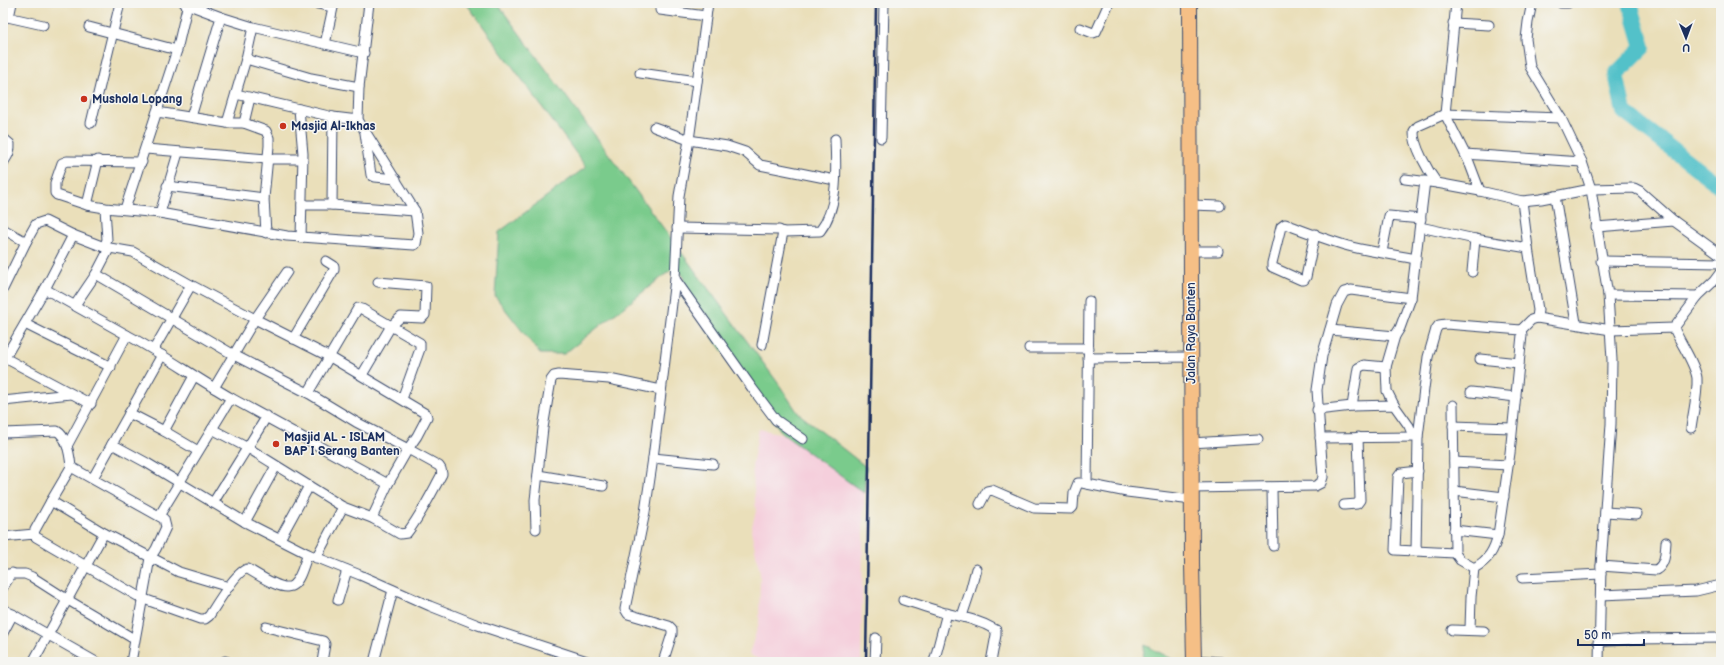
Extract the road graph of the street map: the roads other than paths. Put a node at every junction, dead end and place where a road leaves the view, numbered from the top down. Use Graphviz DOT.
graph roads {
  1 [pos="12,3"];
  2 [pos="120,3"];
  3 [pos="187,3"];
  4 [pos="314,3"];
  5 [pos="369,3"];
  6 [pos="708,3"];
  7 [pos="884,3"];
  8 [pos="1108,3"];
  9 [pos="1190,3"];
  10 [pos="1456,3"];
  11 [pos="1532,3"];
  12 [pos="1561,3"];
  13 [pos="1568,3"];
  14 [pos="333,5"];
  15 [pos="660,10"];
  16 [pos="706,16"];
  17 [pos="6,17"];
  18 [pos="221,17"];
  19 [pos="1453,23"];
  20 [pos="43,25"];
  21 [pos="1489,25"];
  22 [pos="89,27"];
  23 [pos="253,27"];
  24 [pos="1080,28"];
  25 [pos="112,33"];
  26 [pos="325,44"];
  27 [pos="177,50"];
  28 [pos="364,53"];
  29 [pos="246,59"];
  30 [pos="640,73"];
  31 [pos="696,81"];
  32 [pos="359,87"];
  33 [pos="236,94"];
  34 [pos="250,98"];
  35 [pos="299,109"];
  36 [pos="157,112"];
  37 [pos="1445,114"];
  38 [pos="191,117"];
  39 [pos="333,117"];
  40 [pos="1561,118"];
  41 [pos="358,120"];
  42 [pos="91,123"];
  43 [pos="227,123"];
  44 [pos="244,123"];
  45 [pos="654,127"];
  46 [pos="364,129"];
  47 [pos="3,138"];
  48 [pos="881,138"];
  49 [pos="689,140"];
  50 [pos="835,140"];
  51 [pos="146,149"];
  52 [pos="178,153"];
  53 [pos="1465,154"];
  54 [pos="267,159"];
  55 [pos="302,159"];
  56 [pos="98,160"];
  57 [pos="142,162"];
  58 [pos="1582,162"];
  59 [pos="3,163"];
  60 [pos="396,179"];
  61 [pos="1405,179"];
  62 [pos="834,180"];
  63 [pos="1425,181"];
  64 [pos="1437,183"];
  65 [pos="167,186"];
  66 [pos="1591,189"];
  67 [pos="1480,190"];
  68 [pos="1555,196"];
  69 [pos="264,198"];
  70 [pos="1522,201"];
  71 [pos="86,205"];
  72 [pos="302,205"];
  73 [pos="332,205"];
  74 [pos="1191,205"];
  75 [pos="1220,206"];
  76 [pos="105,208"];
  77 [pos="125,209"];
  78 [pos="416,211"];
  79 [pos="160,213"];
  80 [pos="1674,221"];
  81 [pos="1420,222"];
  82 [pos="1596,227"];
  83 [pos="677,228"];
  84 [pos="3,229"];
  85 [pos="783,232"];
  86 [pos="266,233"];
  87 [pos="1315,234"];
  88 [pos="73,235"];
  89 [pos="301,238"];
  90 [pos="1475,240"];
  91 [pos="26,242"];
  92 [pos="106,248"];
  93 [pos="1528,248"];
  94 [pos="1191,251"];
  95 [pos="1218,251"];
  96 [pos="1382,252"];
  97 [pos="1721,255"];
  98 [pos="1416,259"];
  99 [pos="326,261"];
  100 [pos="1601,261"];
  101 [pos="1721,262"];
  102 [pos="287,272"];
  103 [pos="1472,272"];
  104 [pos="1721,272"];
  105 [pos="96,274"];
  106 [pos="675,279"];
  107 [pos="378,282"];
  108 [pos="191,284"];
  109 [pos="4,285"];
  110 [pos="45,289"];
  111 [pos="1608,295"];
  112 [pos="1698,296"];
  113 [pos="1411,298"];
  114 [pos="1089,301"];
  115 [pos="75,305"];
  116 [pos="1538,318"];
  117 [pos="171,319"];
  118 [pos="255,319"];
  119 [pos="1576,323"];
  120 [pos="26,324"];
  121 [pos="391,326"];
  122 [pos="1674,328"];
  123 [pos="1330,330"];
  124 [pos="1521,330"];
  125 [pos="1611,330"];
  126 [pos="127,335"];
  127 [pos="1395,336"];
  128 [pos="293,339"];
  129 [pos="762,345"];
  130 [pos="1029,348"];
  131 [pos="1089,348"];
  132 [pos="158,352"];
  133 [pos="234,355"];
  134 [pos="330,357"];
  135 [pos="1187,357"];
  136 [pos="1088,358"];
  137 [pos="1480,359"];
  138 [pos="4,360"];
  139 [pos="1519,363"];
  140 [pos="110,366"];
  141 [pos="1386,367"];
  142 [pos="362,375"];
  143 [pos="194,376"];
  144 [pos="214,388"];
  145 [pos="660,390"];
  146 [pos="1471,392"];
  147 [pos="308,393"];
  148 [pos="71,394"];
  149 [pos="1516,397"];
  150 [pos="231,398"];
  151 [pos="402,399"];
  152 [pos="3,401"];
  153 [pos="91,404"];
  154 [pos="1394,405"];
  155 [pos="1453,405"];
  156 [pos="1352,406"];
  157 [pos="1317,410"];
  158 [pos="129,413"];
  159 [pos="266,416"];
  160 [pos="1453,426"];
  161 [pos="1512,428"];
  162 [pos="1691,428"];
  163 [pos="212,429"];
  164 [pos="164,431"];
  165 [pos="3,433"];
  166 [pos="1416,436"];
  167 [pos="1358,437"];
  168 [pos="1320,438"];
  169 [pos="803,439"];
  170 [pos="1258,439"];
  171 [pos="1192,442"];
  172 [pos="112,444"];
  173 [pos="67,446"];
  174 [pos="248,448"];
  175 [pos="408,449"];
  176 [pos="198,451"];
  177 [pos="653,458"];
  178 [pos="1454,462"];
  179 [pos="713,464"];
  180 [pos="1508,465"];
  181 [pos="276,466"];
  182 [pos="71,467"];
  183 [pos="1418,471"];
  184 [pos="538,475"];
  185 [pos="93,478"];
  186 [pos="179,483"];
  187 [pos="388,484"];
  188 [pos="1087,484"];
  189 [pos="309,486"];
  190 [pos="603,486"];
  191 [pos="1272,488"];
  192 [pos="1454,491"];
  193 [pos="1192,494"];
  194 [pos="1504,497"];
  195 [pos="51,501"];
  196 [pos="213,503"];
  197 [pos="980,504"];
  198 [pos="1344,505"];
  199 [pos="343,507"];
  200 [pos="1605,512"];
  201 [pos="1637,514"];
  202 [pos="159,516"];
  203 [pos="372,518"];
  204 [pos="245,522"];
  205 [pos="536,529"];
  206 [pos="1454,530"];
  207 [pos="104,533"];
  208 [pos="34,534"];
  209 [pos="1498,535"];
  210 [pos="3,537"];
  211 [pos="280,539"];
  212 [pos="1666,542"];
  213 [pos="1273,546"];
  214 [pos="1416,551"];
  215 [pos="1454,553"];
  216 [pos="312,556"];
  217 [pos="150,558"];
  218 [pos="86,565"];
  219 [pos="1474,568"];
  220 [pos="976,569"];
  221 [pos="347,570"];
  222 [pos="1601,570"];
  223 [pos="7,574"];
  224 [pos="1522,578"];
  225 [pos="1721,585"];
  226 [pos="3,587"];
  227 [pos="229,587"];
  228 [pos="393,590"];
  229 [pos="1600,595"];
  230 [pos="141,598"];
  231 [pos="68,600"];
  232 [pos="338,600"];
  233 [pos="903,600"];
  234 [pos="3,609"];
  235 [pos="947,613"];
  236 [pos="13,614"];
  237 [pos="962,616"];
  238 [pos="266,627"];
  239 [pos="1452,630"];
  240 [pos="1470,630"];
  241 [pos="1484,631"];
  242 [pos="3,633"];
  243 [pos="49,634"];
  244 [pos="876,638"];
  245 [pos="1721,638"];
  246 [pos="134,639"];
  247 [pos="1598,642"];
  248 [pos="79,658"];
  249 [pos="1194,661"];
  250 [pos="33,662"];
  251 [pos="96,662"];
  252 [pos="131,662"];
  253 [pos="322,662"];
  254 [pos="374,662"];
  255 [pos="590,662"];
  256 [pos="663,662"];
  257 [pos="875,662"];
  258 [pos="934,662"];
  259 [pos="991,662"];
  260 [pos="1221,662"];
  261 [pos="1599,662"];
  1 -- 17 [label="street"];
  2 -- 25 [label="street"];
  3 -- 18 [label="street"];
  3 -- 27 [label="street"];
  4 -- 14 [label="street"];
  5 -- 28 [label="street"];
  6 -- 16 [label="street"];
  7 -- 48 [label="street"];
  8 -- 24 [label="street"];
  9 -- 74 [label="main road, Jalan Raya Banten"];
  10 -- 19 [label="street"];
  11 -- 40 [label="street"];
  12 -- 13 [label="street"];
  14 -- 26 [label="street"];
  15 -- 16 [label="street"];
  16 -- 31 [label="street"];
  17 -- 20 [label="street"];
  18 -- 23 [label="street"];
  18 -- 38 [label="street"];
  19 -- 21 [label="street"];
  19 -- 37 [label="street"];
  22 -- 25 [label="street"];
  23 -- 26 [label="street"];
  23 -- 29 [label="street"];
  25 -- 27 [label="street"];
  25 -- 42 [label="street"];
  26 -- 28 [label="street"];
  27 -- 36 [label="street"];
  28 -- 32 [label="street"];
  29 -- 32 [label="street"];
  29 -- 33 [label="street"];
  30 -- 31 [label="street"];
  31 -- 49 [label="street"];
  32 -- 41 [label="street"];
  33 -- 34 [label="street"];
  33 -- 43 [label="street"];
  34 -- 35 [label="street"];
  34 -- 44 [label="street"];
  35 -- 39 [label="street"];
  35 -- 55 [label="street"];
  36 -- 38 [label="street"];
  36 -- 51 [label="street"];
  37 -- 40 [label="street"];
  37 -- 53 [label="street"];
  37 -- 64 [label="street"];
  38 -- 43 [label="street"];
  39 -- 41 [label="street"];
  39 -- 73 [label="street"];
  40 -- 58 [label="street"];
  41 -- 46 [label="street"];
  43 -- 44 [label="street"];
  44 -- 54 [label="street"];
  45 -- 49 [label="street"];
  46 -- 60 [label="street"];
  46 -- 60 [label="street"];
  47 -- 59 [label="street"];
  49 -- 62 [label="street"];
  49 -- 83 [label="street"];
  50 -- 62 [label="street"];
  51 -- 52 [label="street"];
  51 -- 57 [label="street"];
  52 -- 54 [label="street"];
  52 -- 65 [label="street"];
  53 -- 58 [label="street"];
  53 -- 67 [label="street"];
  54 -- 55 [label="street"];
  54 -- 69 [label="street"];
  55 -- 72 [label="street"];
  56 -- 57 [label="street"];
  56 -- 71 [label="street"];
  56 -- 71 [label="street"];
  57 -- 77 [label="street"];
  58 -- 66 [label="street"];
  60 -- 78 [label="street"];
  61 -- 63 [label="street"];
  62 -- 85 [label="street"];
  63 -- 64 [label="street"];
  63 -- 81 [label="street"];
  64 -- 67 [label="street"];
  65 -- 69 [label="street"];
  65 -- 79 [label="street"];
  66 -- 68 [label="street"];
  66 -- 80 [label="street"];
  66 -- 82 [label="street"];
  67 -- 70 [label="street"];
  68 -- 70 [label="street"];
  68 -- 119 [label="street"];
  69 -- 86 [label="street"];
  70 -- 93 [label="street"];
  71 -- 76 [label="street"];
  72 -- 73 [label="street"];
  72 -- 89 [label="street"];
  73 -- 78 [label="street"];
  74 -- 75 [label="street"];
  74 -- 94 [label="main road, Jalan Raya Banten"];
  76 -- 77 [label="street"];
  76 -- 92 [label="street"];
  77 -- 79 [label="street"];
  78 -- 89 [label="street"];
  79 -- 86 [label="street"];
  80 -- 82 [label="street"];
  80 -- 97 [label="street"];
  81 -- 90 [label="street"];
  81 -- 96 [label="street"];
  81 -- 98 [label="street"];
  82 -- 100 [label="street"];
  83 -- 85 [label="street"];
  83 -- 106 [label="street"];
  84 -- 91 [label="street"];
  85 -- 129 [label="street"];
  86 -- 89 [label="street"];
  87 -- 87 [label="street"];
  87 -- 96 [label="street"];
  88 -- 91 [label="street"];
  88 -- 92 [label="street"];
  88 -- 110 [label="street"];
  90 -- 93 [label="street"];
  90 -- 103 [label="street"];
  91 -- 109 [label="street"];
  92 -- 105 [label="street"];
  92 -- 108 [label="street"];
  93 -- 116 [label="street"];
  94 -- 95 [label="street"];
  94 -- 135 [label="main road, Jalan Raya Banten"];
  96 -- 98 [label="street"];
  98 -- 113 [label="street"];
  99 -- 128 [label="street"];
  100 -- 101 [label="street"];
  100 -- 111 [label="street"];
  102 -- 118 [label="street"];
  104 -- 112 [label="street"];
  105 -- 115 [label="street"];
  105 -- 117 [label="street"];
  106 -- 145 [label="street"];
  106 -- 169 [label="street"];
  107 -- 121 [label="street"];
  108 -- 117 [label="street"];
  108 -- 118 [label="street"];
  110 -- 115 [label="street"];
  110 -- 120 [label="street"];
  111 -- 112 [label="street"];
  111 -- 125 [label="street"];
  112 -- 122 [label="street"];
  113 -- 123 [label="street"];
  113 -- 127 [label="street"];
  114 -- 131 [label="street"];
  115 -- 126 [label="street"];
  116 -- 119 [label="street"];
  116 -- 124 [label="street"];
  117 -- 132 [label="street"];
  117 -- 133 [label="street"];
  118 -- 128 [label="street"];
  118 -- 133 [label="street"];
  119 -- 125 [label="street"];
  120 -- 138 [label="street"];
  120 -- 140 [label="street"];
  121 -- 134 [label="street"];
  121 -- 142 [label="street"];
  121 -- 151 [label="street"];
  122 -- 125 [label="street"];
  122 -- 162 [label="street"];
  123 -- 127 [label="street"];
  123 -- 157 [label="street"];
  124 -- 139 [label="street"];
  124 -- 166 [label="street"];
  125 -- 200 [label="street"];
  126 -- 132 [label="street"];
  126 -- 140 [label="street"];
  127 -- 141 [label="street"];
  128 -- 134 [label="street"];
  130 -- 131 [label="street"];
  131 -- 136 [label="street"];
  132 -- 143 [label="street"];
  132 -- 158 [label="street"];
  133 -- 144 [label="street"];
  133 -- 147 [label="street"];
  134 -- 142 [label="street"];
  134 -- 147 [label="street"];
  135 -- 136 [label="street"];
  135 -- 171 [label="main road, Jalan Raya Banten"];
  136 -- 188 [label="street"];
  137 -- 139 [label="street"];
  138 -- 148 [label="street"];
  139 -- 149 [label="street"];
  140 -- 153 [label="street"];
  141 -- 154 [label="street"];
  141 -- 156 [label="street"];
  142 -- 151 [label="street"];
  143 -- 144 [label="street"];
  143 -- 164 [label="street"];
  144 -- 150 [label="street"];
  145 -- 177 [label="street"];
  145 -- 184 [label="street"];
  146 -- 149 [label="street"];
  147 -- 175 [label="street"];
  148 -- 152 [label="street"];
  148 -- 153 [label="street"];
  149 -- 161 [label="street"];
  150 -- 159 [label="street"];
  150 -- 163 [label="street"];
  151 -- 175 [label="street"];
  153 -- 173 [label="street"];
  154 -- 156 [label="street"];
  154 -- 166 [label="street"];
  155 -- 160 [label="street"];
  156 -- 157 [label="street"];
  157 -- 168 [label="street"];
  158 -- 164 [label="street"];
  158 -- 172 [label="street"];
  159 -- 174 [label="street"];
  159 -- 187 [label="street"];
  160 -- 161 [label="street"];
  160 -- 178 [label="street"];
  161 -- 180 [label="street"];
  163 -- 174 [label="street"];
  163 -- 176 [label="street"];
  164 -- 176 [label="street"];
  165 -- 173 [label="street"];
  166 -- 167 [label="street"];
  166 -- 183 [label="street"];
  167 -- 168 [label="street"];
  167 -- 198 [label="street"];
  168 -- 191 [label="street"];
  170 -- 171 [label="street"];
  171 -- 193 [label="main road, Jalan Raya Banten"];
  172 -- 185 [label="street"];
  172 -- 186 [label="street"];
  173 -- 182 [label="street"];
  174 -- 181 [label="street"];
  174 -- 196 [label="street"];
  175 -- 187 [label="street"];
  175 -- 203 [label="street"];
  176 -- 186 [label="street"];
  177 -- 179 [label="street"];
  177 -- 256 [label="street"];
  178 -- 180 [label="street"];
  178 -- 192 [label="street"];
  180 -- 194 [label="street"];
  181 -- 189 [label="street"];
  181 -- 204 [label="street"];
  182 -- 185 [label="street"];
  182 -- 195 [label="street"];
  183 -- 214 [label="street"];
  183 -- 214 [label="street"];
  184 -- 190 [label="street"];
  184 -- 205 [label="street"];
  185 -- 202 [label="street"];
  186 -- 196 [label="street"];
  186 -- 202 [label="street"];
  187 -- 203 [label="street"];
  188 -- 193 [label="street"];
  188 -- 197 [label="street"];
  189 -- 199 [label="street"];
  189 -- 211 [label="street"];
  191 -- 193 [label="street"];
  191 -- 213 [label="street"];
  192 -- 194 [label="street"];
  192 -- 206 [label="street"];
  193 -- 249 [label="main road, Jalan Raya Banten"];
  194 -- 209 [label="street"];
  195 -- 207 [label="street"];
  195 -- 208 [label="street"];
  196 -- 204 [label="street"];
  199 -- 203 [label="street"];
  199 -- 216 [label="street"];
  200 -- 201 [label="street"];
  200 -- 222 [label="street"];
  202 -- 217 [label="street"];
  204 -- 211 [label="street"];
  206 -- 209 [label="street"];
  206 -- 215 [label="street"];
  207 -- 217 [label="street"];
  207 -- 218 [label="street"];
  208 -- 210 [label="street"];
  208 -- 218 [label="street"];
  209 -- 219 [label="street"];
  211 -- 216 [label="street"];
  212 -- 222 [label="street"];
  214 -- 215 [label="street"];
  215 -- 219 [label="street"];
  216 -- 221 [label="street"];
  216 -- 227 [label="street"];
  217 -- 227 [label="street"];
  217 -- 230 [label="street"];
  218 -- 230 [label="street"];
  218 -- 231 [label="street"];
  219 -- 240 [label="street"];
  220 -- 237 [label="street"];
  221 -- 228 [label="street"];
  221 -- 232 [label="street"];
  222 -- 224 [label="street"];
  222 -- 229 [label="street"];
  223 -- 226 [label="street"];
  223 -- 231 [label="street"];
  225 -- 229 [label="street"];
  227 -- 230 [label="street"];
  228 -- 254 [label="street"];
  228 -- 255 [label="street"];
  229 -- 247 [label="street"];
  230 -- 246 [label="street"];
  231 -- 243 [label="street"];
  231 -- 246 [label="street"];
  233 -- 235 [label="street"];
  234 -- 236 [label="street"];
  235 -- 237 [label="street"];
  235 -- 258 [label="street"];
  236 -- 242 [label="street"];
  236 -- 243 [label="street"];
  237 -- 259 [label="street"];
  238 -- 253 [label="street"];
  239 -- 240 [label="street"];
  240 -- 241 [label="street"];
  243 -- 248 [label="street"];
  243 -- 250 [label="street"];
  244 -- 257 [label="street"];
  245 -- 247 [label="street"];
  246 -- 252 [label="street"];
  247 -- 261 [label="street"];
  248 -- 251 [label="street"];
  249 -- 260 [label="street"];
}
